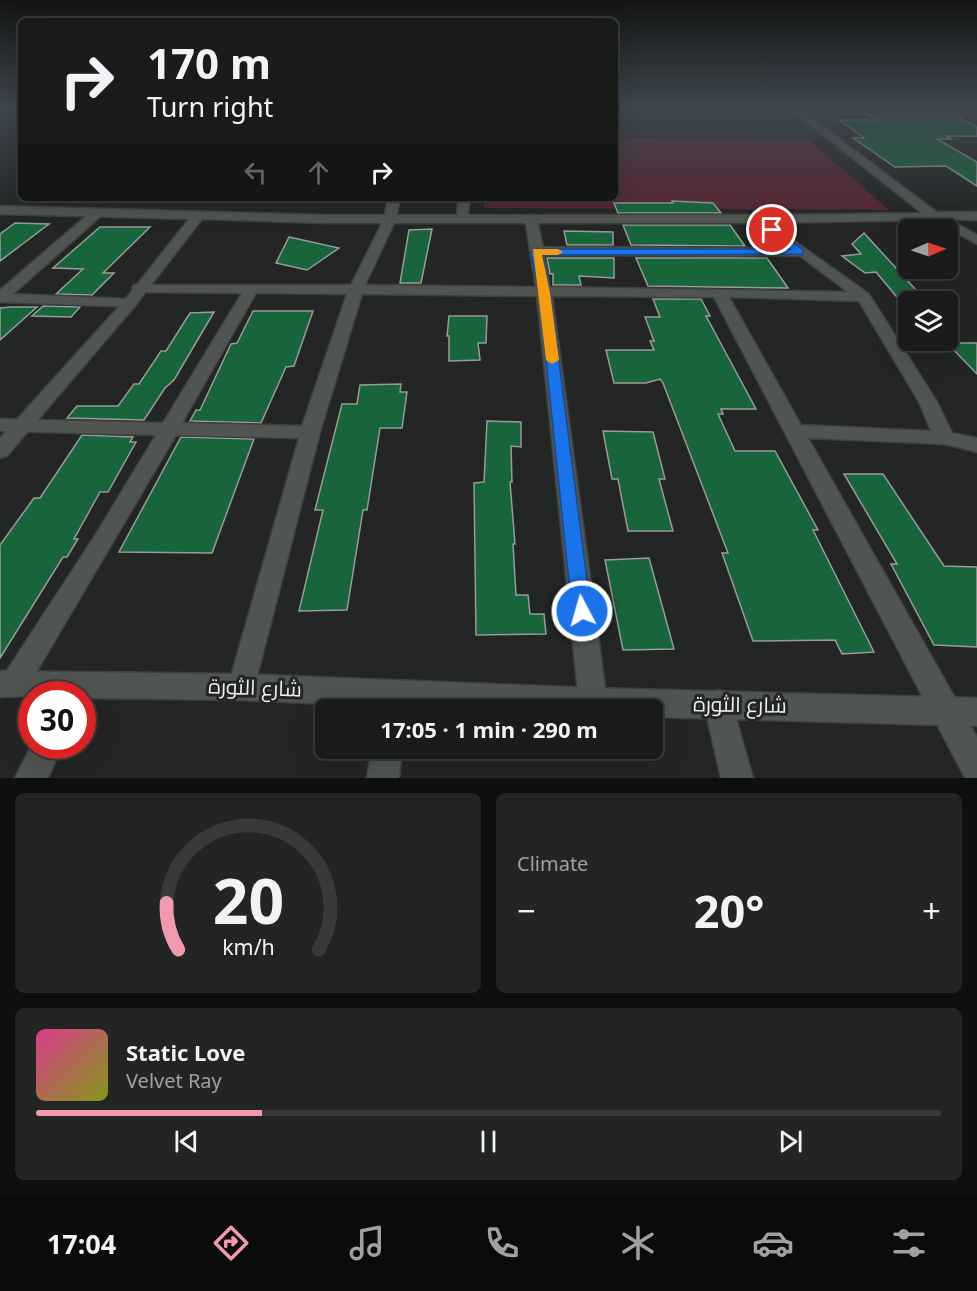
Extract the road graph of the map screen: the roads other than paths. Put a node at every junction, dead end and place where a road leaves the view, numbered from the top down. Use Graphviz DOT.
graph roads {
  1 [pos="840,144"];
  2 [pos="393,201"];
  3 [pos="464,201"];
  4 [pos="0,210"];
  5 [pos="97,213"];
  6 [pos="198,216"];
  7 [pos="934,216"];
  8 [pos="977,216"];
  9 [pos="390,219"];
  10 [pos="463,219"];
  11 [pos="531,219"];
  12 [pos="758,219"];
  13 [pos="977,240"];
  14 [pos="536,252"];
  15 [pos="800,252"];
  16 [pos="140,288"];
  17 [pos="251,290"];
  18 [pos="356,290"];
  19 [pos="544,292"];
  20 [pos="719,293"];
  21 [pos="864,297"];
  22 [pos="0,298"];
  23 [pos="129,304"];
  24 [pos="0,425"];
  25 [pos="22,426"];
  26 [pos="168,430"];
  27 [pos="796,431"];
  28 [pos="310,432"];
  29 [pos="944,438"];
  30 [pos="977,445"];
  31 [pos="0,451"];
  32 [pos="7,684"];
  33 [pos="242,687"];
  34 [pos="96,690"];
  35 [pos="363,699"];
  36 [pos="592,699"];
  37 [pos="663,703"];
  38 [pos="718,704"];
  39 [pos="946,711"];
  40 [pos="977,712"];
  41 [pos="40,759"];
  42 [pos="386,759"];
  43 [pos="977,768"];
  44 [pos="31,778"];
  45 [pos="383,778"];
  46 [pos="737,778"];
  1 -- 7 [label="street"];
  2 -- 9 [label="street"];
  3 -- 10 [label="street"];
  4 -- 5 [label="street"];
  5 -- 6 [label="street"];
  5 -- 22 [label="street"];
  6 -- 9 [label="street"];
  6 -- 16 [label="street"];
  7 -- 8 [label="street"];
  7 -- 12 [label="street"];
  7 -- 13 [label="street"];
  9 -- 10 [label="street"];
  9 -- 18 [label="street"];
  10 -- 11 [label="street"];
  11 -- 12 [label="street"];
  11 -- 14 [label="street"];
  12 -- 15 [label="street"];
  14 -- 15 [label="street"];
  14 -- 19 [label="street"];
  15 -- 21 [label="street"];
  16 -- 17 [label="street"];
  16 -- 23 [label="street"];
  17 -- 18 [label="street"];
  17 -- 26 [label="street"];
  18 -- 19 [label="street"];
  18 -- 28 [label="street"];
  19 -- 20 [label="street"];
  19 -- 36 [label="street"];
  20 -- 21 [label="street"];
  20 -- 27 [label="street"];
  21 -- 29 [label="street"];
  22 -- 23 [label="street"];
  23 -- 25 [label="street"];
  24 -- 25 [label="street"];
  25 -- 26 [label="street"];
  25 -- 31 [label="street"];
  26 -- 28 [label="street"];
  26 -- 32 [label="street"];
  27 -- 29 [label="street"];
  27 -- 39 [label="street"];
  28 -- 33 [label="street"];
  29 -- 30 [label="street"];
  33 -- 34 [label="street, شارع الثورة"];
  33 -- 35 [label="street, شارع الثورة"];
  37 -- 38 [label="street, شارع الثورة"];
  38 -- 39 [label="street, شارع الثورة"];
  38 -- 46 [label="street"];
  39 -- 40 [label="street, شارع الثورة"];
  39 -- 43 [label="street"];
  41 -- 44 [label="street"];
  42 -- 45 [label="street"];
}
